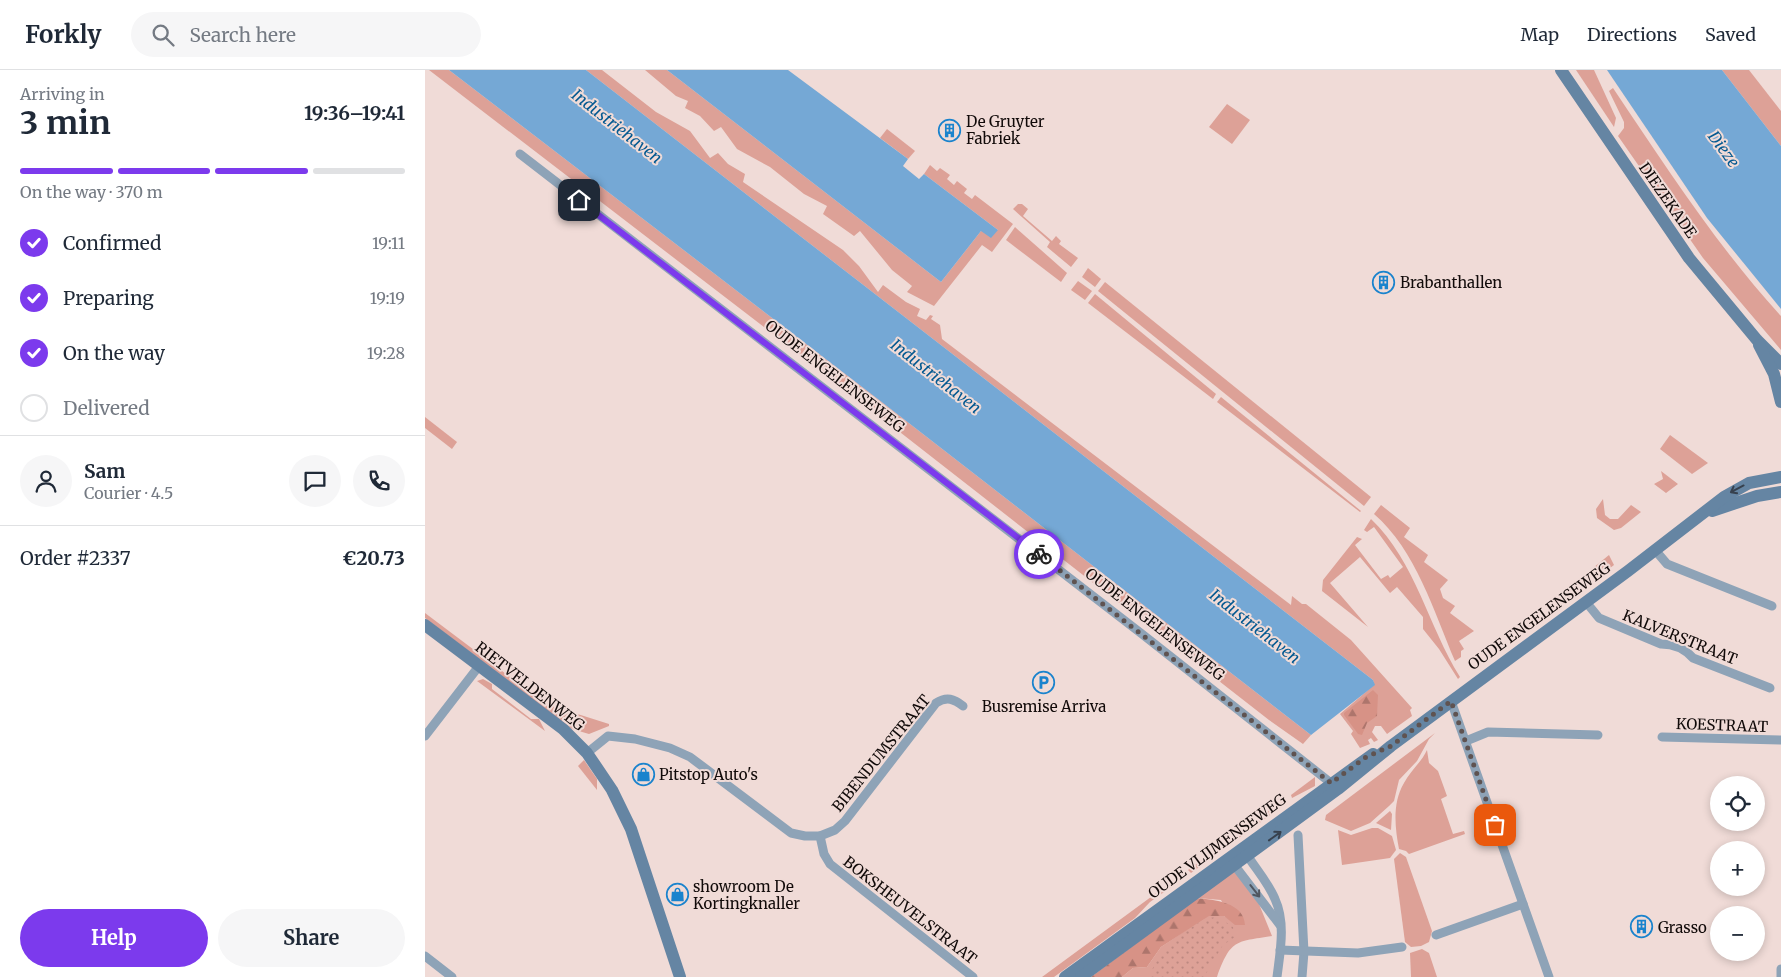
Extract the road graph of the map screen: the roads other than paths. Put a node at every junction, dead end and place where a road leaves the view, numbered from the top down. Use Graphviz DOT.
graph roads {
  1 [pos="1561,70"];
  2 [pos="520,154"];
  3 [pos="1757,340"];
  4 [pos="1781,364"];
  5 [pos="1781,402"];
  6 [pos="1781,477"];
  7 [pos="1781,492"];
  8 [pos="1700,516"];
  9 [pos="1655,550"];
  10 [pos="1586,602"];
  11 [pos="1771,606"];
  12 [pos="425,625"];
  13 [pos="479,666"];
  14 [pos="1770,688"];
  15 [pos="1451,701"];
  16 [pos="963,706"];
  17 [pos="1599,735"];
  18 [pos="425,736"];
  19 [pos="1661,737"];
  20 [pos="1781,740"];
  21 [pos="1466,741"];
  22 [pos="587,753"];
  23 [pos="1335,786"];
  24 [pos="1298,835"];
  25 [pos="820,836"];
  26 [pos="1244,852"];
  27 [pos="1231,861"];
  28 [pos="1523,904"];
  29 [pos="1280,925"];
  30 [pos="1436,936"];
  31 [pos="1402,947"];
  32 [pos="1280,950"];
  33 [pos="1304,952"];
  34 [pos="425,956"];
  35 [pos="1781,969"];
  36 [pos="452,977"];
  37 [pos="680,977"];
  38 [pos="973,977"];
  39 [pos="1065,977"];
  40 [pos="1081,977"];
  41 [pos="1277,977"];
  42 [pos="1302,977"];
  43 [pos="1549,977"];
  44 [pos="1781,977"];
  1 -- 3 [label="street, DIEZEKADE"];
  2 -- 23 [label="street, OUDE ENGELENSEWEG"];
  3 -- 4 [label="street, DIEZEKADE"];
  3 -- 5 [label="street, DIEZEKADE"];
  6 -- 8 [label="street, OUDE ENGELENSEWEG, one-way"];
  7 -- 8 [label="street, OUDE ENGELENSEWEG"];
  8 -- 9 [label="street, OUDE ENGELENSEWEG"];
  9 -- 10 [label="street, OUDE ENGELENSEWEG"];
  9 -- 11 [label="street"];
  10 -- 14 [label="street, KALVERSTRAAT"];
  10 -- 15 [label="street, OUDE ENGELENSEWEG"];
  12 -- 13 [label="street, RIETVELDENWEG"];
  13 -- 18 [label="street"];
  13 -- 22 [label="street, RIETVELDENWEG"];
  15 -- 21 [label="street"];
  15 -- 23 [label="street, OUDE ENGELENSEWEG"];
  16 -- 25 [label="street, BIBENDUMSTRAAT"];
  17 -- 21 [label="street"];
  19 -- 20 [label="street, KOESTRAAT"];
  21 -- 28 [label="street"];
  22 -- 25 [label="street"];
  22 -- 37 [label="street, RIETVELDENWEG"];
  23 -- 26 [label="street, OUDE VLIJMENSEWEG"];
  24 -- 33 [label="street"];
  25 -- 38 [label="street, BOKSHEUVELSTRAAT"];
  26 -- 27 [label="street, OUDE VLIJMENSEWEG"];
  26 -- 29 [label="street"];
  27 -- 29 [label="street, one-way"];
  27 -- 39 [label="street, OUDE VLIJMENSEWEG"];
  27 -- 40 [label="street, OUDE VLIJMENSEWEG"];
  28 -- 30 [label="street"];
  28 -- 43 [label="street"];
  29 -- 32 [label="street"];
  31 -- 33 [label="street"];
  32 -- 33 [label="street"];
  32 -- 41 [label="street"];
  33 -- 42 [label="street"];
  34 -- 36 [label="street"];
  35 -- 44 [label="street"];
}
